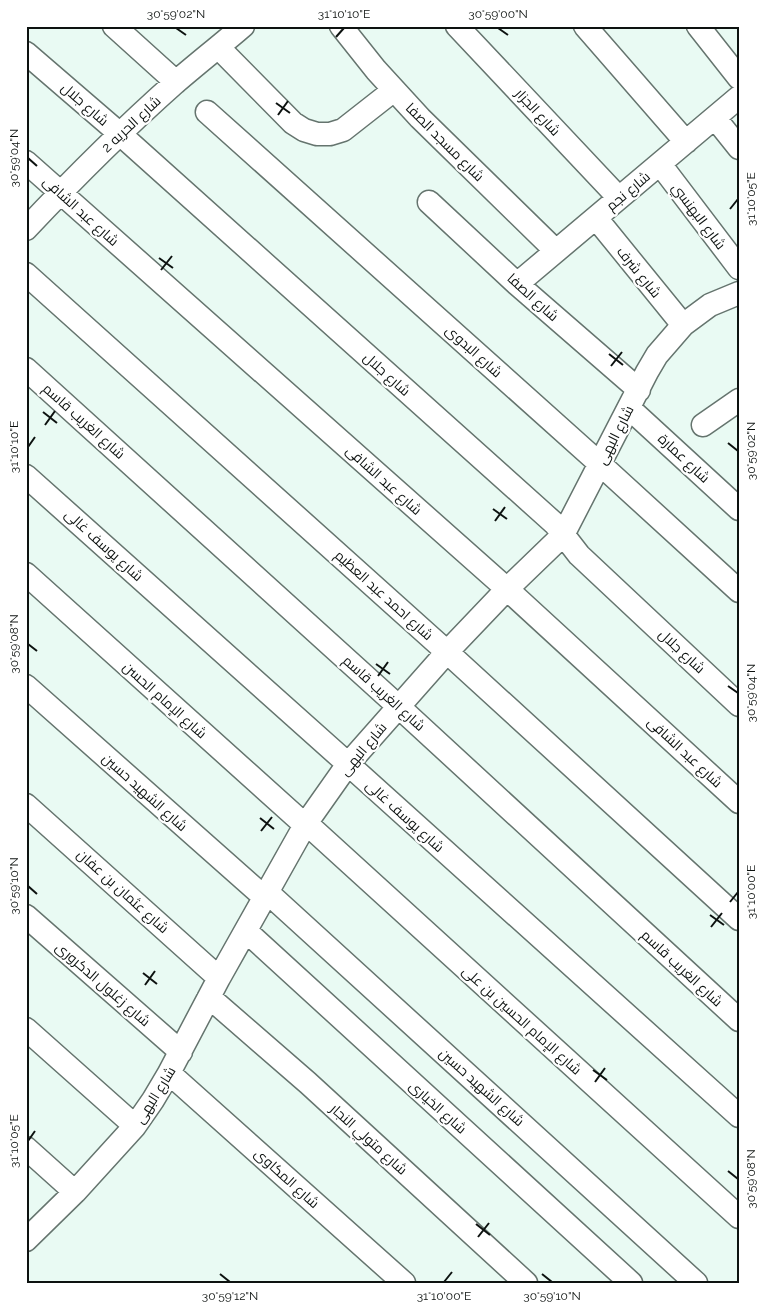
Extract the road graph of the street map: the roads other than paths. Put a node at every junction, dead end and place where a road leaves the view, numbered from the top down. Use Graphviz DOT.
graph roads {
  1 [pos="114,26"];
  2 [pos="341,26"];
  3 [pos="458,26"];
  4 [pos="585,26"];
  5 [pos="698,26"];
  6 [pos="240,27"];
  7 [pos="218,47"];
  8 [pos="26,53"];
  9 [pos="739,78"];
  10 [pos="176,82"];
  11 [pos="394,90"];
  12 [pos="739,97"];
  13 [pos="207,112"];
  14 [pos="715,118"];
  15 [pos="120,134"];
  16 [pos="686,142"];
  17 [pos="739,148"];
  18 [pos="26,162"];
  19 [pos="660,164"];
  20 [pos="60,192"];
  21 [pos="618,198"];
  22 [pos="429,202"];
  23 [pos="596,218"];
  24 [pos="26,229"];
  25 [pos="556,251"];
  26 [pos="739,268"];
  27 [pos="26,274"];
  28 [pos="517,284"];
  29 [pos="739,293"];
  30 [pos="683,325"];
  31 [pos="26,369"];
  32 [pos="634,399"];
  33 [pos="739,400"];
  34 [pos="703,425"];
  35 [pos="600,464"];
  36 [pos="26,476"];
  37 [pos="739,509"];
  38 [pos="563,535"];
  39 [pos="26,574"];
  40 [pos="507,589"];
  41 [pos="739,591"];
  42 [pos="447,652"];
  43 [pos="26,686"];
  44 [pos="739,705"];
  45 [pos="398,707"];
  46 [pos="348,764"];
  47 [pos="739,802"];
  48 [pos="26,805"];
  49 [pos="305,824"];
  50 [pos="266,895"];
  51 [pos="26,916"];
  52 [pos="739,919"];
  53 [pos="246,931"];
  54 [pos="214,988"];
  55 [pos="739,1020"];
  56 [pos="26,1030"];
  57 [pos="181,1052"];
  58 [pos="170,1073"];
  59 [pos="739,1116"];
  60 [pos="135,1126"];
  61 [pos="26,1148"];
  62 [pos="76,1192"];
  63 [pos="739,1217"];
  64 [pos="26,1240"];
  65 [pos="404,1283"];
  66 [pos="526,1283"];
  67 [pos="631,1283"];
  68 [pos="696,1283"];
  1 -- 10 [label="street"];
  2 -- 11 [label="street, شارع مسجد الصفا"];
  3 -- 21 [label="street, شارع الجزار"];
  4 -- 16 [label="street"];
  5 -- 9 [label="street"];
  6 -- 7 [label="street, شارع الحريه 2"];
  7 -- 10 [label="street, شارع الحريه 2"];
  7 -- 11 [label="street"];
  8 -- 15 [label="street, شارع جلال"];
  10 -- 15 [label="street, شارع الحريه 2"];
  11 -- 25 [label="street, شارع مسجد الصفا"];
  12 -- 14 [label="street, شارع نجم"];
  13 -- 35 [label="street, شارع البدوى"];
  14 -- 16 [label="street, شارع نجم"];
  14 -- 17 [label="street"];
  15 -- 20 [label="street, شارع الحريه 2"];
  15 -- 38 [label="street, شارع جلال"];
  16 -- 19 [label="street, شارع نجم"];
  18 -- 20 [label="street, شارع عبد الشافى"];
  19 -- 21 [label="street, شارع نجم"];
  19 -- 26 [label="street, شارع البهنسي"];
  20 -- 24 [label="street, شارع الحريه 2"];
  20 -- 40 [label="street, شارع عبد الشافى"];
  21 -- 23 [label="street, شارع نجم"];
  22 -- 28 [label="street, شارع الصفا"];
  23 -- 25 [label="street, شارع نجم"];
  23 -- 30 [label="street, شارع شرف"];
  25 -- 28 [label="street, شارع نجم"];
  27 -- 42 [label="street, شارع احمد عبد العظيم"];
  28 -- 32 [label="street, شارع الصفا"];
  29 -- 30 [label="street, شارع البهى"];
  30 -- 32 [label="street, شارع البهى"];
  31 -- 45 [label="street, شارع الغريب قاسم"];
  32 -- 35 [label="street, شارع البهى"];
  32 -- 37 [label="street, شارع عمارة"];
  33 -- 34 [label="street"];
  35 -- 38 [label="street, شارع البهى"];
  35 -- 41 [label="street, شارع البدوى"];
  36 -- 46 [label="street, شارع يوسف غالى"];
  38 -- 40 [label="street, شارع البهى"];
  38 -- 44 [label="street, شارع جلال"];
  39 -- 49 [label="street, شارع الإمام الحسن"];
  40 -- 42 [label="street, شارع البهى"];
  40 -- 47 [label="street, شارع عبد الشافى"];
  42 -- 45 [label="street, شارع البهى"];
  42 -- 52 [label="street, شارع احمد عبد العظيم"];
  43 -- 50 [label="street, شارع الشهيد حسين"];
  45 -- 46 [label="street, شارع البهى"];
  45 -- 55 [label="street, شارع الغريب قاسم"];
  46 -- 49 [label="street, شارع البهى"];
  46 -- 59 [label="street, شارع يوسف غالى"];
  48 -- 54 [label="street, شارع عثمان بن عفان"];
  49 -- 50 [label="street, شارع البهى"];
  49 -- 63 [label="street, شارع الإمام الحسين بن على"];
  50 -- 53 [label="street, شارع البهى"];
  50 -- 68 [label="street, شارع الشهيد حسين"];
  51 -- 57 [label="street, شارع زغلول الدكرورى"];
  53 -- 54 [label="street, شارع البهى"];
  53 -- 67 [label="street, شارع الخيارى"];
  54 -- 57 [label="street, شارع البهى"];
  54 -- 66 [label="street, شارع متولي النجار"];
  56 -- 60 [label="street"];
  57 -- 58 [label="street, شارع البهى"];
  58 -- 60 [label="street, شارع البهى"];
  58 -- 65 [label="street, شارع المكاوى"];
  60 -- 62 [label="street, شارع البهى"];
  61 -- 62 [label="street"];
  62 -- 64 [label="street, شارع البهى"];
}
